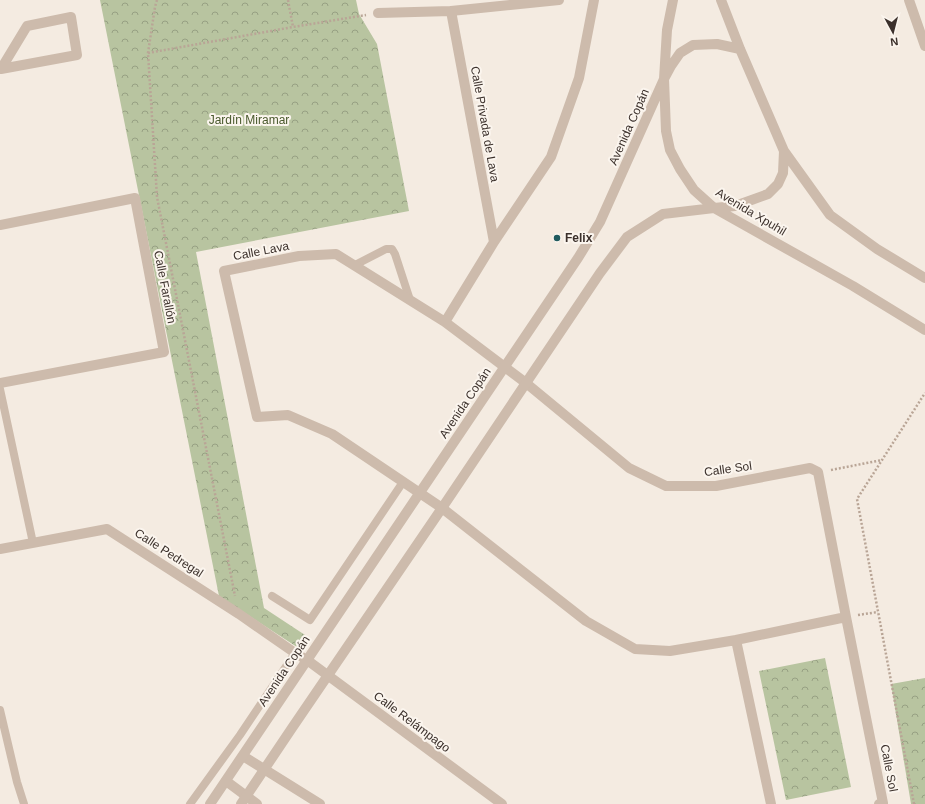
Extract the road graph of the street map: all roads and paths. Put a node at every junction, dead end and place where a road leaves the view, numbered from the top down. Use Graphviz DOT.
graph roads {
  1 [pos="157,0"];
  2 [pos="288,0"];
  3 [pos="560,0"];
  4 [pos="594,0"];
  5 [pos="672,0"];
  6 [pos="721,0"];
  7 [pos="909,0"];
  8 [pos="451,11"];
  9 [pos="378,13"];
  10 [pos="292,27"];
  11 [pos="925,46"];
  12 [pos="740,49"];
  13 [pos="148,53"];
  14 [pos="1,69"];
  15 [pos="664,79"];
  16 [pos="784,151"];
  17 [pos="714,208"];
  18 [pos="0,225"];
  19 [pos="494,242"];
  20 [pos="354,265"];
  21 [pos="925,278"];
  22 [pos="410,300"];
  23 [pos="444,322"];
  24 [pos="925,330"];
  25 [pos="504,368"];
  26 [pos="0,383"];
  27 [pos="526,383"];
  28 [pos="0,389"];
  29 [pos="925,393"];
  30 [pos="882,460"];
  31 [pos="818,472"];
  32 [pos="403,482"];
  33 [pos="420,494"];
  34 [pos="442,508"];
  35 [pos="33,543"];
  36 [pos="0,549"];
  37 [pos="272,596"];
  38 [pos="878,612"];
  39 [pos="239,614"];
  40 [pos="846,617"];
  41 [pos="736,640"];
  42 [pos="295,653"];
  43 [pos="307,660"];
  44 [pos="328,675"];
  45 [pos="0,710"];
  46 [pos="243,756"];
  47 [pos="265,769"];
  48 [pos="226,781"];
  49 [pos="244,800"];
  50 [pos="24,804"];
  51 [pos="190,804"];
  52 [pos="210,804"];
  53 [pos="258,804"];
  54 [pos="320,804"];
  55 [pos="502,804"];
  56 [pos="771,804"];
  57 [pos="879,804"];
  58 [pos="914,804"];
  1 -- 13 [label="path"];
  2 -- 10 [label="path"];
  3 -- 8 [label="street"];
  4 -- 19 [label="street"];
  5 -- 15 [label="street, Avenida Xpuhil"];
  6 -- 12 [label="street"];
  7 -- 11 [label="street"];
  8 -- 9 [label="street"];
  8 -- 19 [label="street, Calle Privada de Lava"];
  9 -- 10 [label="path"];
  10 -- 13 [label="path"];
  12 -- 15 [label="street, Avenida Copán"];
  12 -- 16 [label="street"];
  13 -- 39 [label="path"];
  14 -- 14 [label="street"];
  15 -- 17 [label="street, Avenida Xpuhil"];
  15 -- 25 [label="street, Avenida Copán"];
  16 -- 17 [label="street"];
  16 -- 21 [label="street"];
  17 -- 24 [label="street, Avenida Xpuhil"];
  17 -- 27 [label="street"];
  18 -- 26 [label="street, Calle Farallón"];
  19 -- 23 [label="street"];
  20 -- 22 [label="street, Calle Lava"];
  20 -- 22 [label="lane"];
  20 -- 32 [label="street, Calle Lava"];
  22 -- 23 [label="street, Calle Lava"];
  23 -- 25 [label="street, Calle Lava"];
  25 -- 27 [label="street, Calle Lava"];
  25 -- 33 [label="street, Avenida Copán"];
  27 -- 31 [label="street, Calle Sol"];
  27 -- 34 [label="street"];
  28 -- 35 [label="lane"];
  29 -- 30 [label="path"];
  30 -- 31 [label="path"];
  30 -- 38 [label="path"];
  31 -- 40 [label="street, Calle Sol"];
  32 -- 33 [label="street, Calle Lava"];
  32 -- 37 [label="lane"];
  33 -- 34 [label="street"];
  33 -- 43 [label="street, Avenida Copán"];
  34 -- 41 [label="street"];
  34 -- 44 [label="street"];
  35 -- 36 [label="street, Calle Pedregal"];
  35 -- 39 [label="street, Calle Pedregal"];
  38 -- 40 [label="path"];
  38 -- 58 [label="path"];
  39 -- 42 [label="street, Calle Pedregal"];
  40 -- 41 [label="street"];
  40 -- 57 [label="street, Calle Sol"];
  41 -- 56 [label="street"];
  42 -- 43 [label="street, Calle Pedregal"];
  42 -- 51 [label="lane"];
  43 -- 44 [label="street, Calle Relámpago"];
  43 -- 46 [label="street, Avenida Copán"];
  44 -- 47 [label="street"];
  44 -- 55 [label="street, Calle Relámpago"];
  45 -- 50 [label="lane"];
  46 -- 47 [label="street"];
  46 -- 48 [label="street, Avenida Copán"];
  47 -- 49 [label="street"];
  47 -- 54 [label="street"];
  48 -- 49 [label="street"];
  48 -- 52 [label="street, Avenida Copán"];
  49 -- 53 [label="street"];
}
